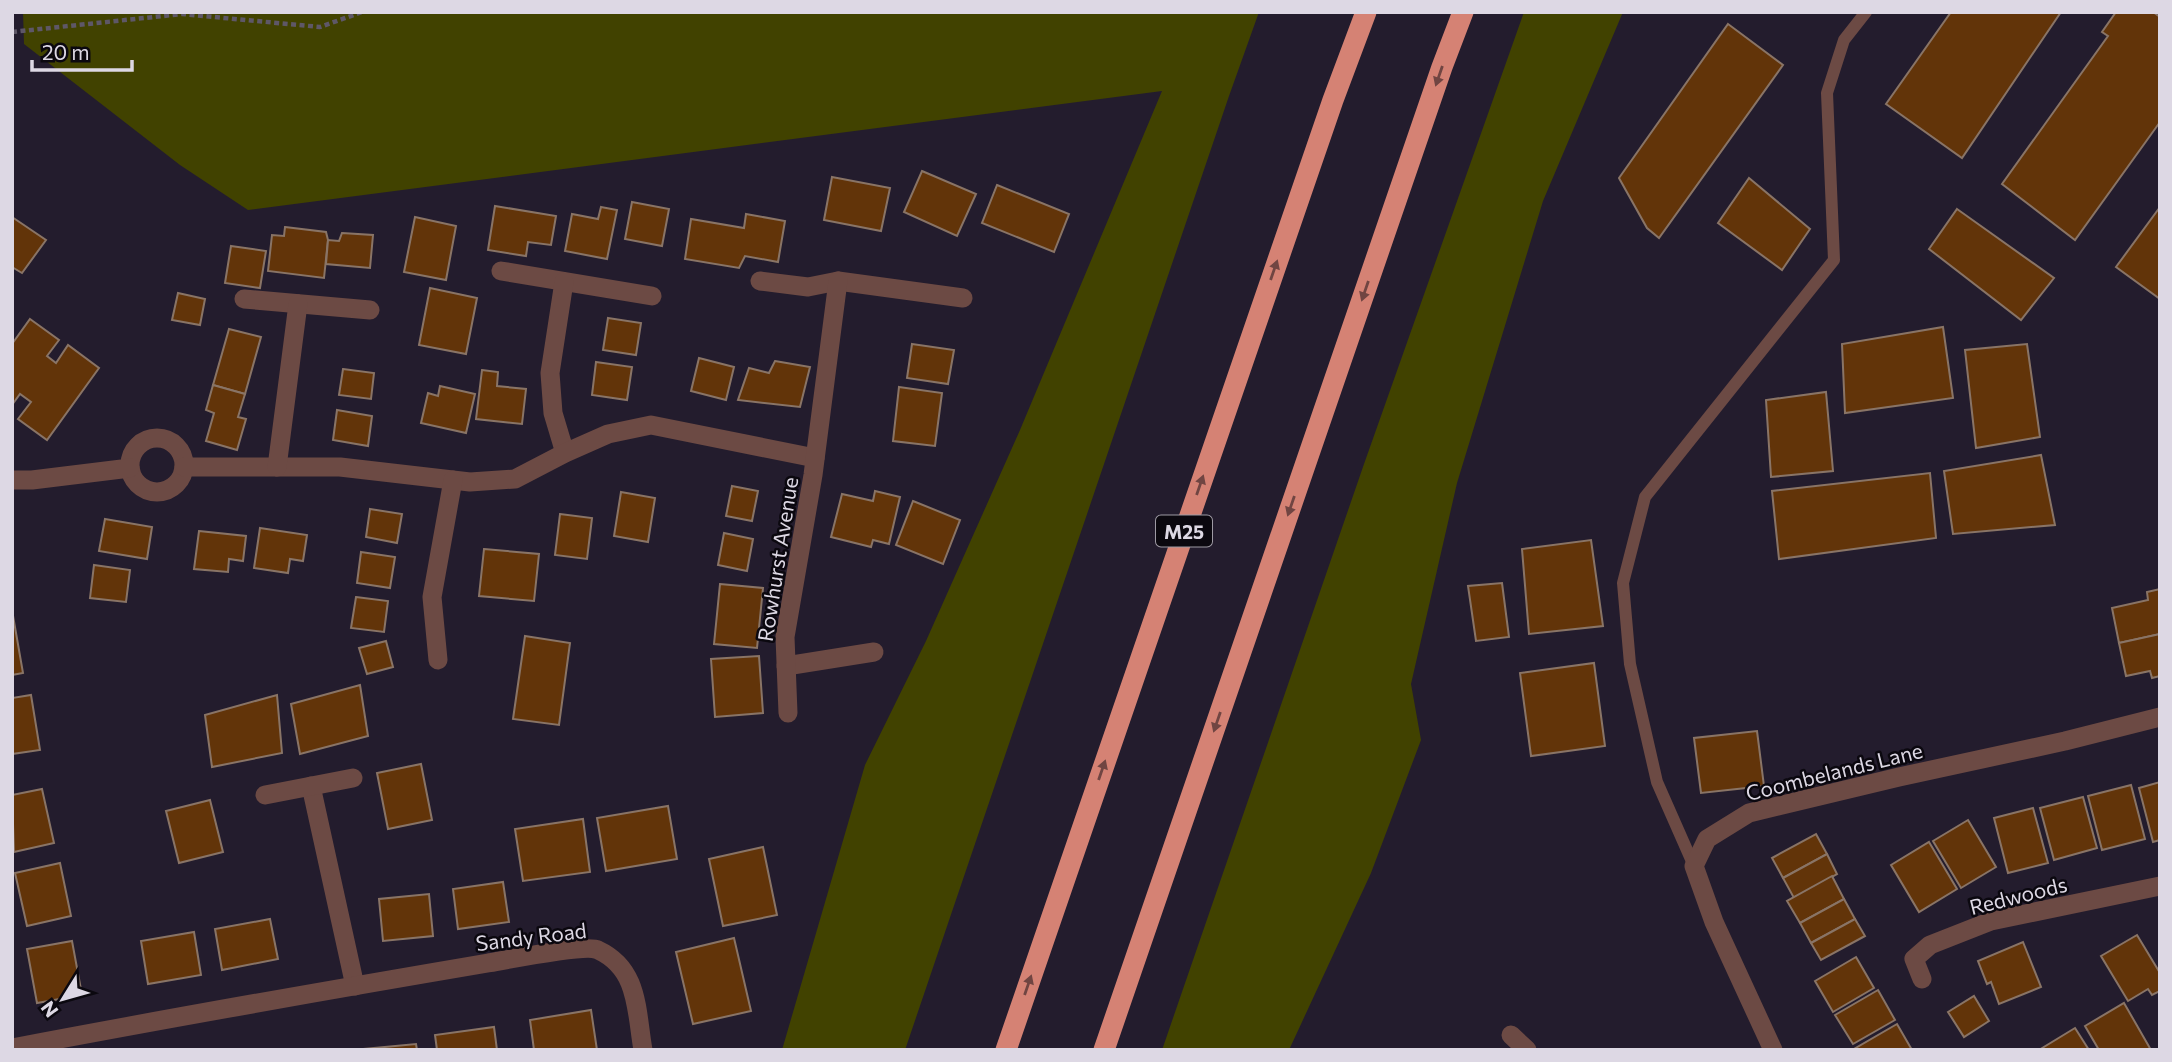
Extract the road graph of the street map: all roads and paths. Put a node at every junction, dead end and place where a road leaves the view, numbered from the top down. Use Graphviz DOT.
graph roads {
  1 [pos="362,12"];
  2 [pos="1366,12"];
  3 [pos="1463,12"];
  4 [pos="1866,12"];
  5 [pos="12,32"];
  6 [pos="501,271"];
  7 [pos="760,281"];
  8 [pos="838,281"];
  9 [pos="564,282"];
  10 [pos="652,296"];
  11 [pos="963,298"];
  12 [pos="244,299"];
  13 [pos="298,304"];
  14 [pos="370,310"];
  15 [pos="565,453"];
  16 [pos="815,458"];
  17 [pos="184,467"];
  18 [pos="277,467"];
  19 [pos="131,468"];
  20 [pos="12,480"];
  21 [pos="453,480"];
  22 [pos="874,652"];
  23 [pos="438,660"];
  24 [pos="786,666"];
  25 [pos="788,713"];
  26 [pos="2160,717"];
  27 [pos="353,778"];
  28 [pos="312,786"];
  29 [pos="265,795"];
  30 [pos="1694,866"];
  31 [pos="2160,886"];
  32 [pos="1922,978"];
  33 [pos="355,986"];
  34 [pos="1511,1035"];
  35 [pos="12,1048"];
  36 [pos="643,1050"];
  37 [pos="1006,1050"];
  38 [pos="1104,1050"];
  39 [pos="1528,1050"];
  40 [pos="1773,1050"];
  1 -- 5 [label="path"];
  37 -- 2 [label="highway, M25, one-way"];
  3 -- 38 [label="highway, one-way"];
  4 -- 30 [label="lane"];
  6 -- 9 [label="street"];
  7 -- 8 [label="street"];
  8 -- 11 [label="street"];
  8 -- 16 [label="street, Rowhurst Avenue"];
  9 -- 10 [label="street"];
  9 -- 15 [label="street"];
  12 -- 13 [label="street"];
  13 -- 14 [label="street"];
  13 -- 18 [label="street"];
  15 -- 16 [label="street, Rowhurst Avenue"];
  15 -- 21 [label="street, Rowhurst Avenue"];
  16 -- 24 [label="street, Rowhurst Avenue"];
  17 -- 18 [label="street, Rowhurst Avenue"];
  17 -- 19 [label="street"];
  17 -- 19 [label="street"];
  18 -- 21 [label="street, Rowhurst Avenue"];
  19 -- 20 [label="street"];
  21 -- 23 [label="street"];
  22 -- 24 [label="street, Rowhurst Avenue"];
  24 -- 25 [label="street, Rowhurst Avenue"];
  26 -- 30 [label="street, Coombelands Lane"];
  27 -- 28 [label="street"];
  28 -- 29 [label="street"];
  28 -- 33 [label="street"];
  30 -- 40 [label="street"];
  31 -- 32 [label="street, Redwoods"];
  33 -- 35 [label="street, Sandy Road"];
  33 -- 36 [label="street, Sandy Road"];
  34 -- 39 [label="street"];
}
